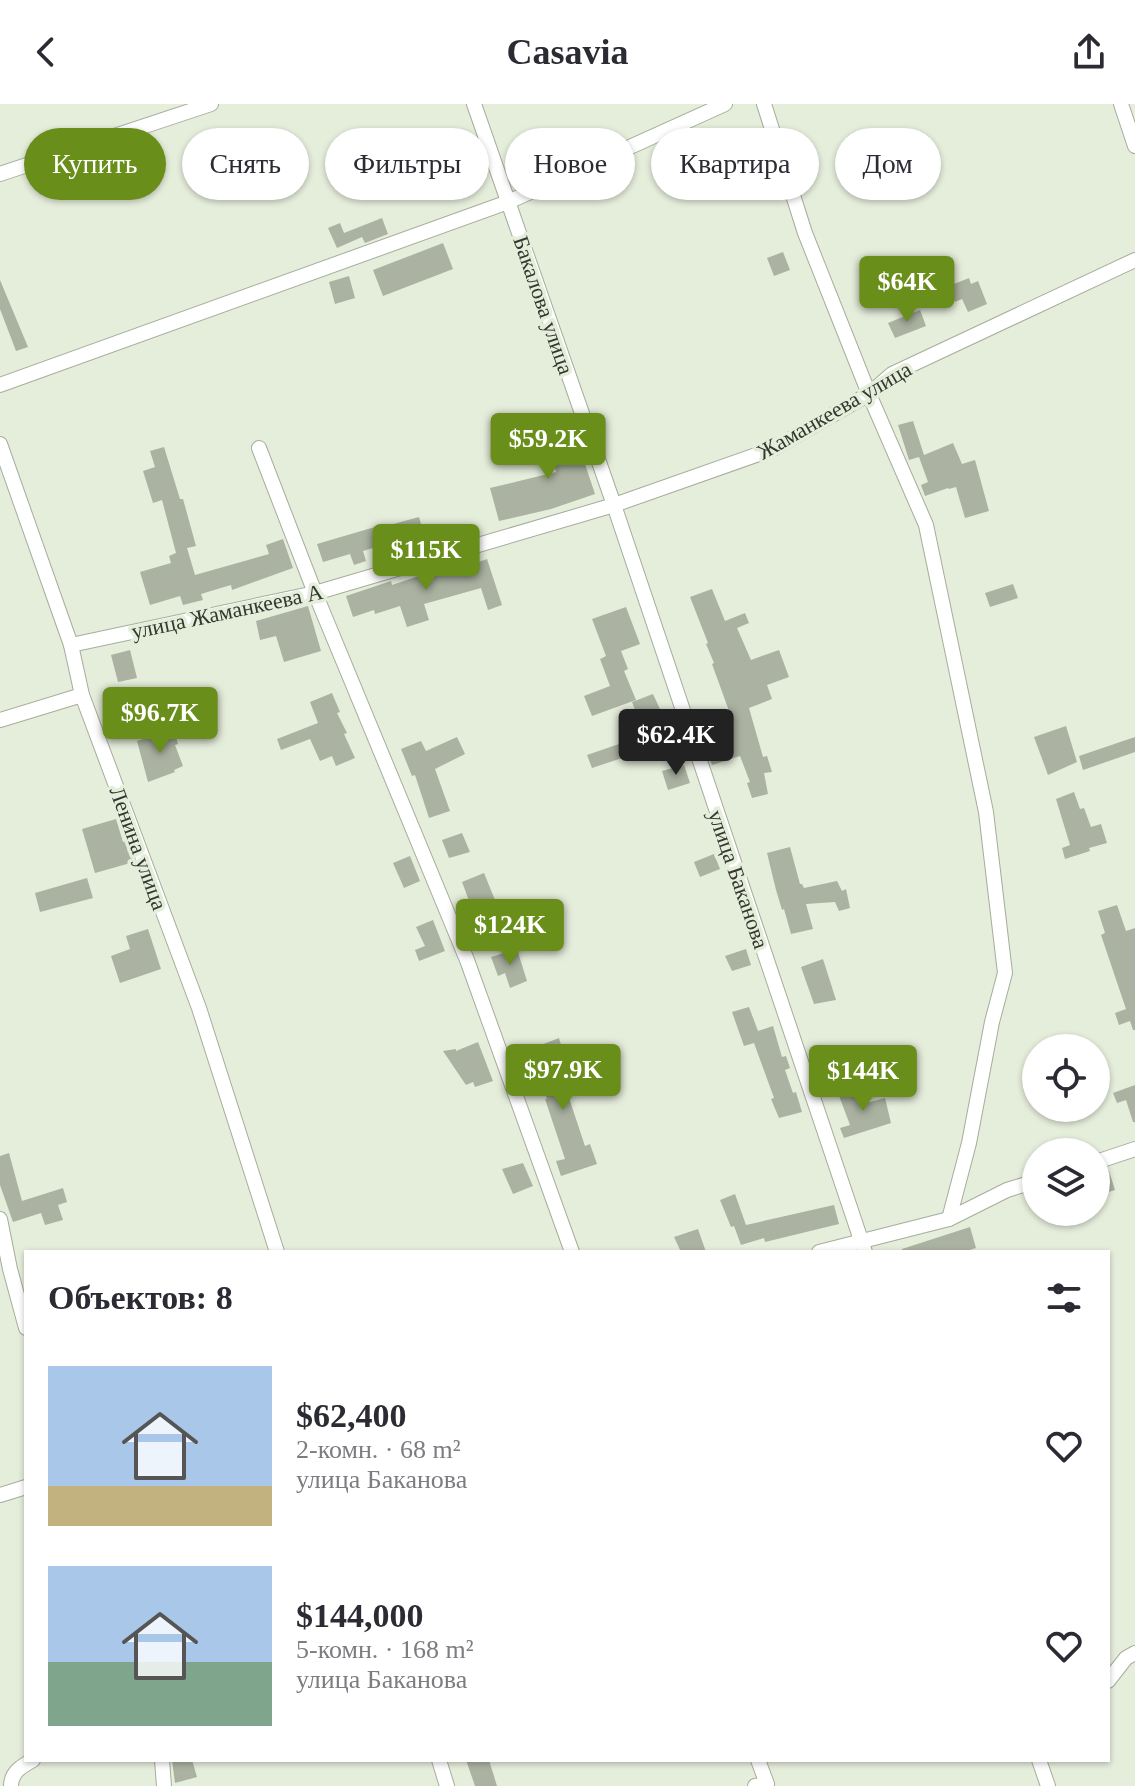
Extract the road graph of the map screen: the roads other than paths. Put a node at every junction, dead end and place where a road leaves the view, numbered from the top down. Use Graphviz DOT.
graph roads {
  1 [pos="211,104"];
  2 [pos="474,104"];
  3 [pos="725,104"];
  4 [pos="764,104"];
  5 [pos="1121,104"];
  6 [pos="1135,146"];
  7 [pos="0,174"];
  8 [pos="508,202"];
  9 [pos="1135,260"];
  10 [pos="0,385"];
  11 [pos="869,394"];
  12 [pos="0,444"];
  13 [pos="259,448"];
  14 [pos="614,505"];
  15 [pos="315,593"];
  16 [pos="71,645"];
  17 [pos="82,695"];
  18 [pos="0,720"];
  19 [pos="1135,1149"];
  20 [pos="1110,1157"];
  21 [pos="1022,1185"];
  22 [pos="0,1219"];
  23 [pos="949,1219"];
  24 [pos="863,1246"];
  25 [pos="276,1250"];
  26 [pos="571,1250"];
  27 [pos="834,1250"];
  28 [pos="24,1321"];
  29 [pos="24,1488"];
  30 [pos="0,1495"];
  31 [pos="1135,1653"];
  32 [pos="1110,1678"];
  33 [pos="29,1762"];
  34 [pos="162,1762"];
  35 [pos="440,1762"];
  36 [pos="759,1762"];
  37 [pos="1042,1762"];
  38 [pos="11,1786"];
  39 [pos="164,1786"];
  40 [pos="447,1786"];
  41 [pos="755,1786"];
  42 [pos="1048,1786"];
  1 -- 7 [label="street"];
  2 -- 8 [label="street, Бакалова улица"];
  3 -- 8 [label="street"];
  4 -- 11 [label="street"];
  5 -- 6 [label="street"];
  8 -- 10 [label="street"];
  8 -- 14 [label="street, Бакалова улица"];
  9 -- 11 [label="street, Жаманкеева улица"];
  11 -- 14 [label="street, Жаманкеева улица"];
  11 -- 23 [label="street"];
  12 -- 16 [label="street, Ленина улица"];
  13 -- 15 [label="street"];
  14 -- 15 [label="street, улица Жаманкеева А"];
  14 -- 24 [label="street, улица Баканова"];
  15 -- 16 [label="street, улица Жаманкеева А"];
  15 -- 26 [label="street"];
  16 -- 17 [label="street, Ленина улица"];
  17 -- 18 [label="street"];
  17 -- 25 [label="street, Ленина улица"];
  19 -- 20 [label="street"];
  21 -- 23 [label="street"];
  22 -- 28 [label="street"];
  23 -- 24 [label="street"];
  24 -- 27 [label="street"];
  29 -- 30 [label="street"];
  31 -- 32 [label="street"];
  33 -- 38 [label="street"];
  34 -- 39 [label="street"];
  35 -- 40 [label="street"];
  36 -- 41 [label="street"];
  37 -- 42 [label="street"];
}
